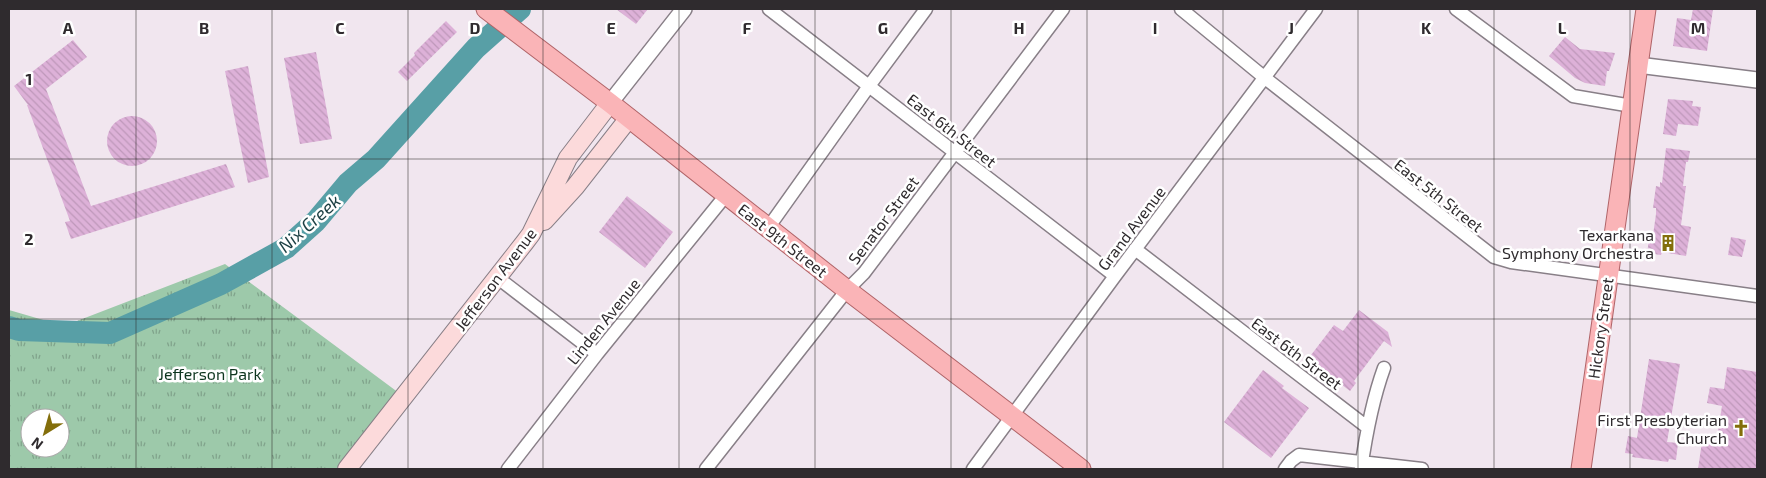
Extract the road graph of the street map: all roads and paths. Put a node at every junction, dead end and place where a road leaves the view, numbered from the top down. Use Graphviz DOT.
graph roads {
  1 [pos="486,9"];
  2 [pos="684,9"];
  3 [pos="769,9"];
  4 [pos="926,9"];
  5 [pos="1063,9"];
  6 [pos="1181,9"];
  7 [pos="1316,9"];
  8 [pos="1456,9"];
  9 [pos="1646,9"];
  10 [pos="1638,65"];
  11 [pos="1265,78"];
  12 [pos="1757,80"];
  13 [pos="869,86"];
  14 [pos="610,103"];
  15 [pos="1632,106"];
  16 [pos="629,118"];
  17 [pos="955,152"];
  18 [pos="726,195"];
  19 [pos="768,228"];
  20 [pos="531,234"];
  21 [pos="1135,249"];
  22 [pos="1115,276"];
  23 [pos="1607,276"];
  24 [pos="498,278"];
  25 [pos="847,290"];
  26 [pos="1757,296"];
  27 [pos="597,354"];
  28 [pos="1384,368"];
  29 [pos="1012,415"];
  30 [pos="1367,427"];
  31 [pos="1361,466"];
  32 [pos="347,469"];
  33 [pos="508,469"];
  34 [pos="706,469"];
  35 [pos="973,469"];
  36 [pos="1081,469"];
  37 [pos="1284,469"];
  38 [pos="1422,469"];
  39 [pos="1581,469"];
  1 -- 14 [label="main road, East 9th Street"];
  2 -- 14 [label="street, Jefferson Avenue"];
  3 -- 13 [label="street, East 6th Street"];
  4 -- 13 [label="street"];
  5 -- 17 [label="street, Senator Street"];
  6 -- 11 [label="street, East 5th Street"];
  7 -- 11 [label="street, Grand Avenue"];
  8 -- 15 [label="street"];
  9 -- 10 [label="main road, Hickory Street"];
  10 -- 12 [label="street"];
  10 -- 15 [label="main road, Hickory Street"];
  11 -- 21 [label="street, Grand Avenue"];
  11 -- 23 [label="street, East 5th Street"];
  13 -- 17 [label="street, East 6th Street"];
  13 -- 19 [label="street"];
  14 -- 16 [label="main road, East 9th Street"];
  14 -- 20 [label="main road, Jefferson Avenue"];
  15 -- 23 [label="main road, Hickory Street"];
  16 -- 18 [label="main road, East 9th Street"];
  16 -- 20 [label="main road"];
  17 -- 22 [label="street, East 6th Street"];
  17 -- 25 [label="street, Senator Street"];
  18 -- 19 [label="main road, East 9th Street"];
  18 -- 27 [label="street, Linden Avenue"];
  19 -- 25 [label="main road, East 9th Street"];
  20 -- 24 [label="main road, Jefferson Avenue"];
  21 -- 22 [label="street, Grand Avenue"];
  21 -- 30 [label="street, East 6th Street"];
  22 -- 29 [label="street, Grand Avenue"];
  23 -- 26 [label="street, East 5th Street"];
  23 -- 39 [label="main road, Hickory Street"];
  24 -- 27 [label="street"];
  24 -- 32 [label="main road, Jefferson Avenue"];
  25 -- 29 [label="main road, East 9th Street"];
  25 -- 34 [label="street, Senator Street"];
  27 -- 33 [label="street, Linden Avenue"];
  28 -- 30 [label="street"];
  29 -- 35 [label="street, Grand Avenue"];
  29 -- 36 [label="main road, East 9th Street"];
  30 -- 31 [label="street"];
  31 -- 37 [label="street"];
  31 -- 38 [label="street"];
}
